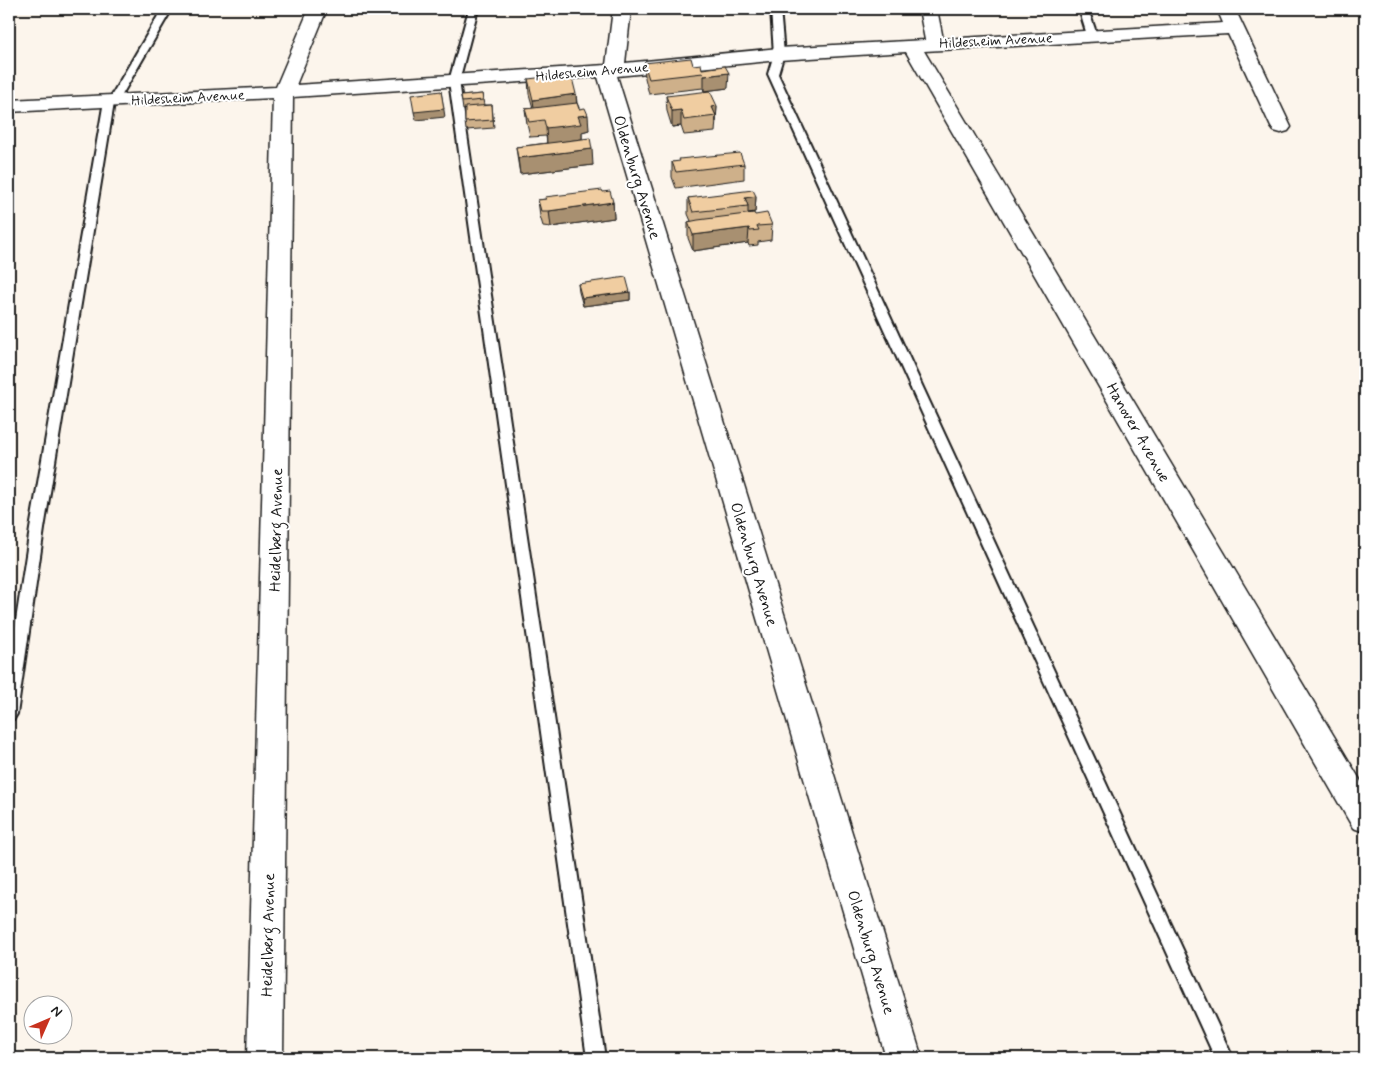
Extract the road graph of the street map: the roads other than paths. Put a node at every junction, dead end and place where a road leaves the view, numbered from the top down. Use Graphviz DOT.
graph roads {
  1 [pos="167,9"];
  2 [pos="318,9"];
  3 [pos="473,9"];
  4 [pos="622,9"];
  5 [pos="775,9"];
  6 [pos="928,9"];
  7 [pos="1083,9"];
  8 [pos="1226,9"];
  9 [pos="1235,28"];
  10 [pos="1092,35"];
  11 [pos="924,45"];
  12 [pos="779,54"];
  13 [pos="611,70"];
  14 [pos="454,81"];
  15 [pos="283,92"];
  16 [pos="111,101"];
  17 [pos="9,106"];
  18 [pos="1281,126"];
  19 [pos="9,714"];
  20 [pos="1365,817"];
  21 [pos="265,1058"];
  22 [pos="596,1058"];
  23 [pos="904,1058"];
  24 [pos="1224,1058"];
  1 -- 16 [label="lane"];
  2 -- 15 [label="street, Heidelberg Avenue"];
  3 -- 14 [label="lane"];
  4 -- 13 [label="street, Oldenburg Avenue"];
  5 -- 12 [label="lane"];
  6 -- 11 [label="street, Hanover Avenue"];
  7 -- 10 [label="lane"];
  8 -- 9 [label="street"];
  9 -- 10 [label="street, Hildesheim Avenue"];
  9 -- 18 [label="street"];
  10 -- 11 [label="street, Hildesheim Avenue"];
  11 -- 12 [label="street, Hildesheim Avenue"];
  11 -- 20 [label="street, Hanover Avenue"];
  12 -- 13 [label="street, Hildesheim Avenue"];
  12 -- 24 [label="lane"];
  13 -- 14 [label="street, Hildesheim Avenue"];
  13 -- 23 [label="street, Oldenburg Avenue"];
  14 -- 15 [label="street, Hildesheim Avenue"];
  14 -- 22 [label="lane"];
  15 -- 16 [label="street, Hildesheim Avenue"];
  15 -- 21 [label="street, Heidelberg Avenue"];
  16 -- 17 [label="street, Hildesheim Avenue"];
  16 -- 19 [label="lane"];
}
